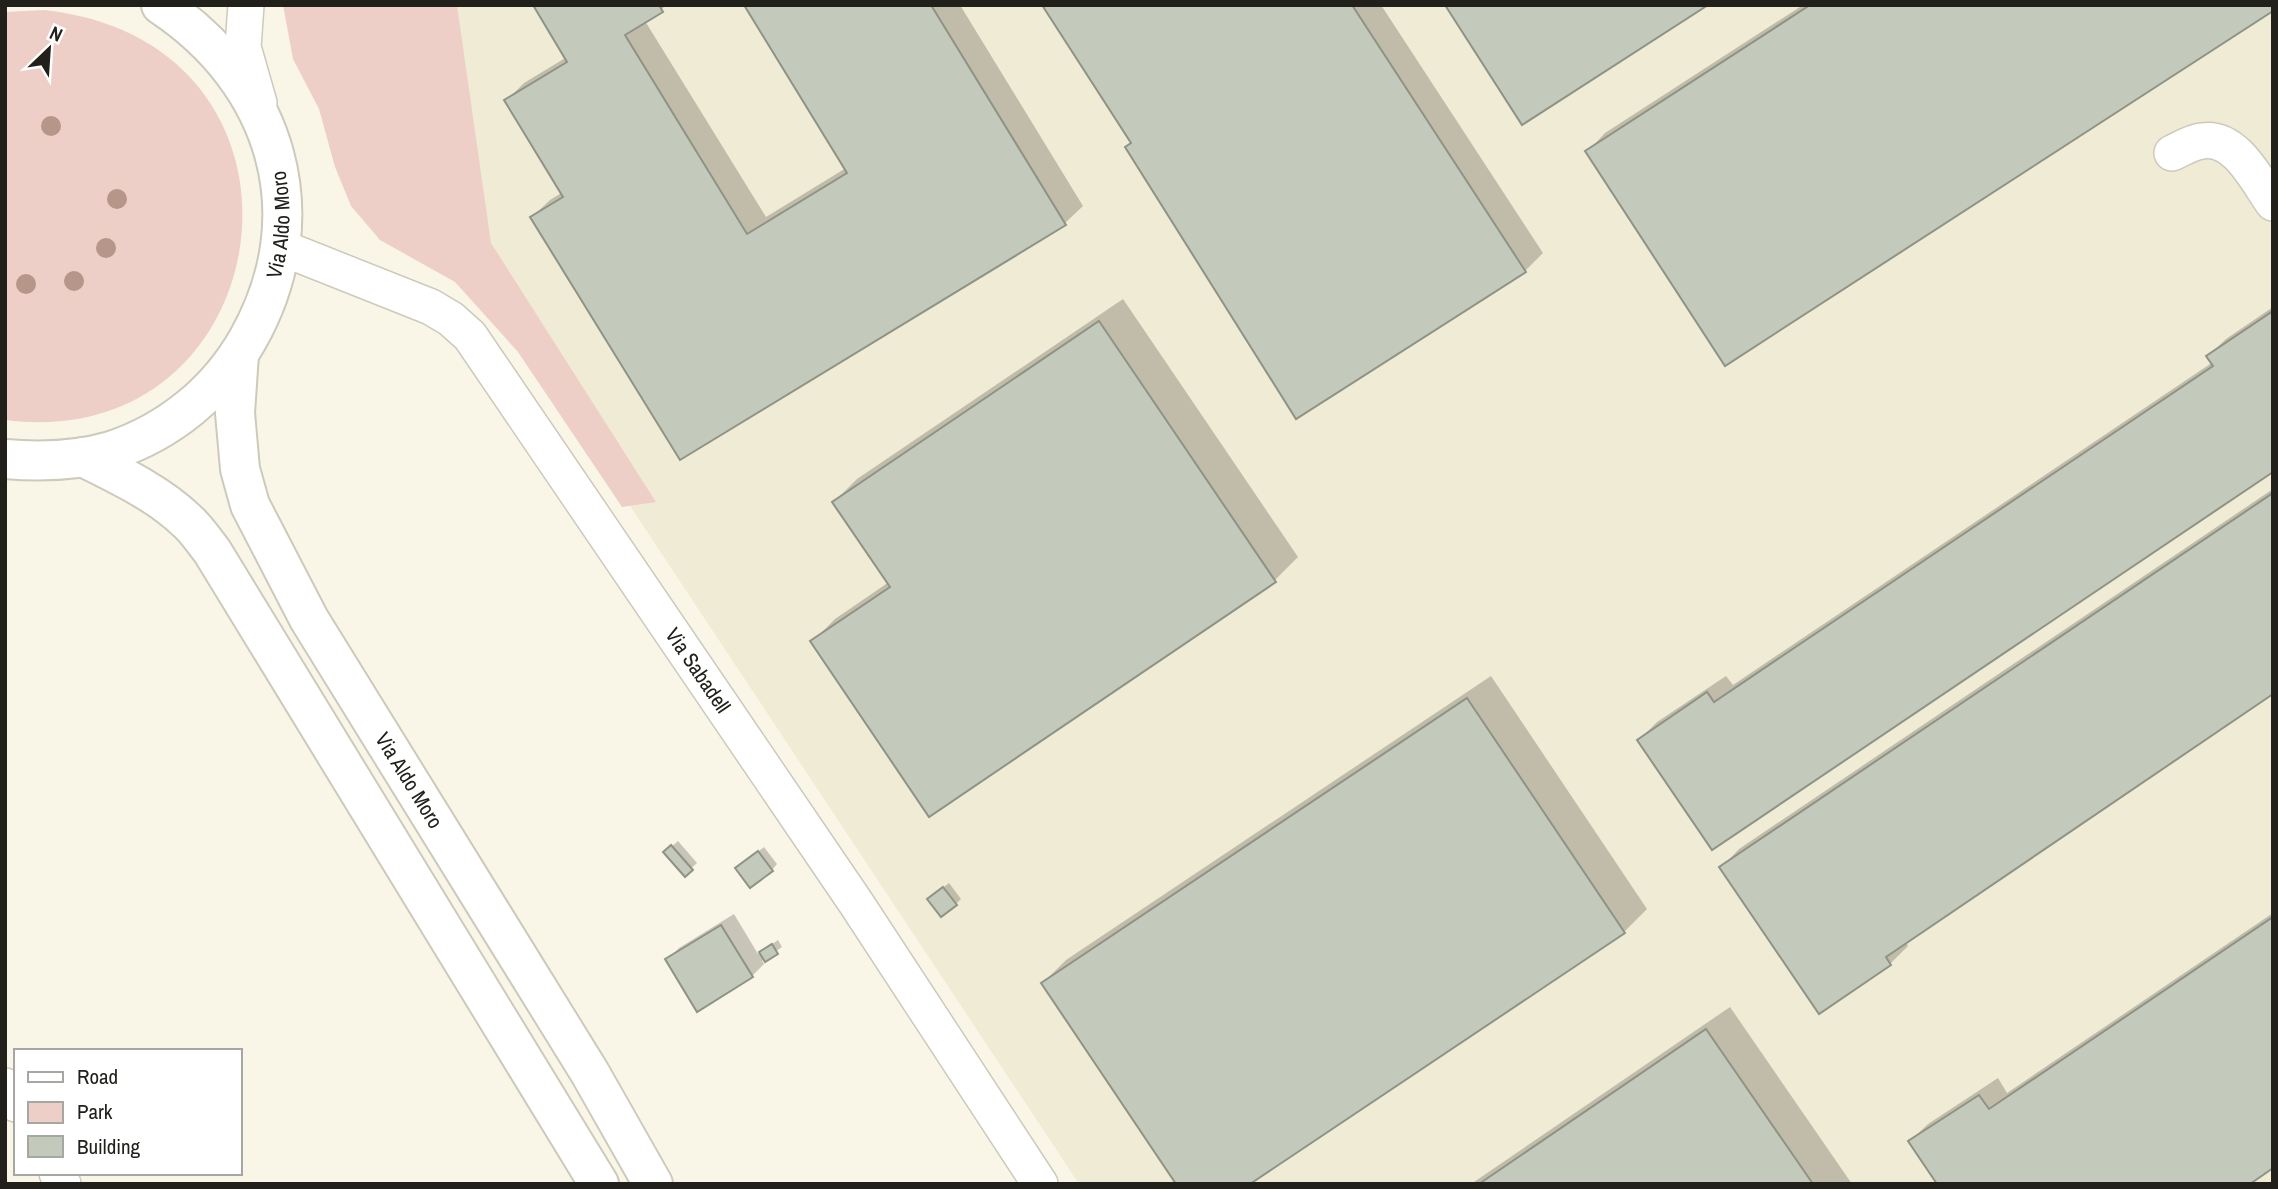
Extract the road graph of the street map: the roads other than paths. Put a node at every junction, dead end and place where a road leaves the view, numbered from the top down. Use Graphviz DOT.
graph roads {
  1 [pos="161,5"];
  2 [pos="246,5"];
  3 [pos="265,126"];
  4 [pos="2172,153"];
  5 [pos="2273,203"];
  6 [pos="280,247"];
  7 [pos="239,354"];
  8 [pos="83,457"];
  9 [pos="5,459"];
  10 [pos="600,1184"];
  11 [pos="653,1184"];
  12 [pos="1040,1184"];
  1 -- 3 [label="main road, Via Aldo Moro"];
  2 -- 3 [label="street"];
  3 -- 6 [label="main road, Via Aldo Moro"];
  4 -- 5 [label="street"];
  6 -- 7 [label="main road, Via Aldo Moro"];
  6 -- 12 [label="street, Via Sabadell"];
  7 -- 8 [label="main road, Via Aldo Moro"];
  7 -- 11 [label="main road, Via Aldo Moro"];
  8 -- 9 [label="main road, Via Aldo Moro"];
  8 -- 10 [label="main road"];
}
